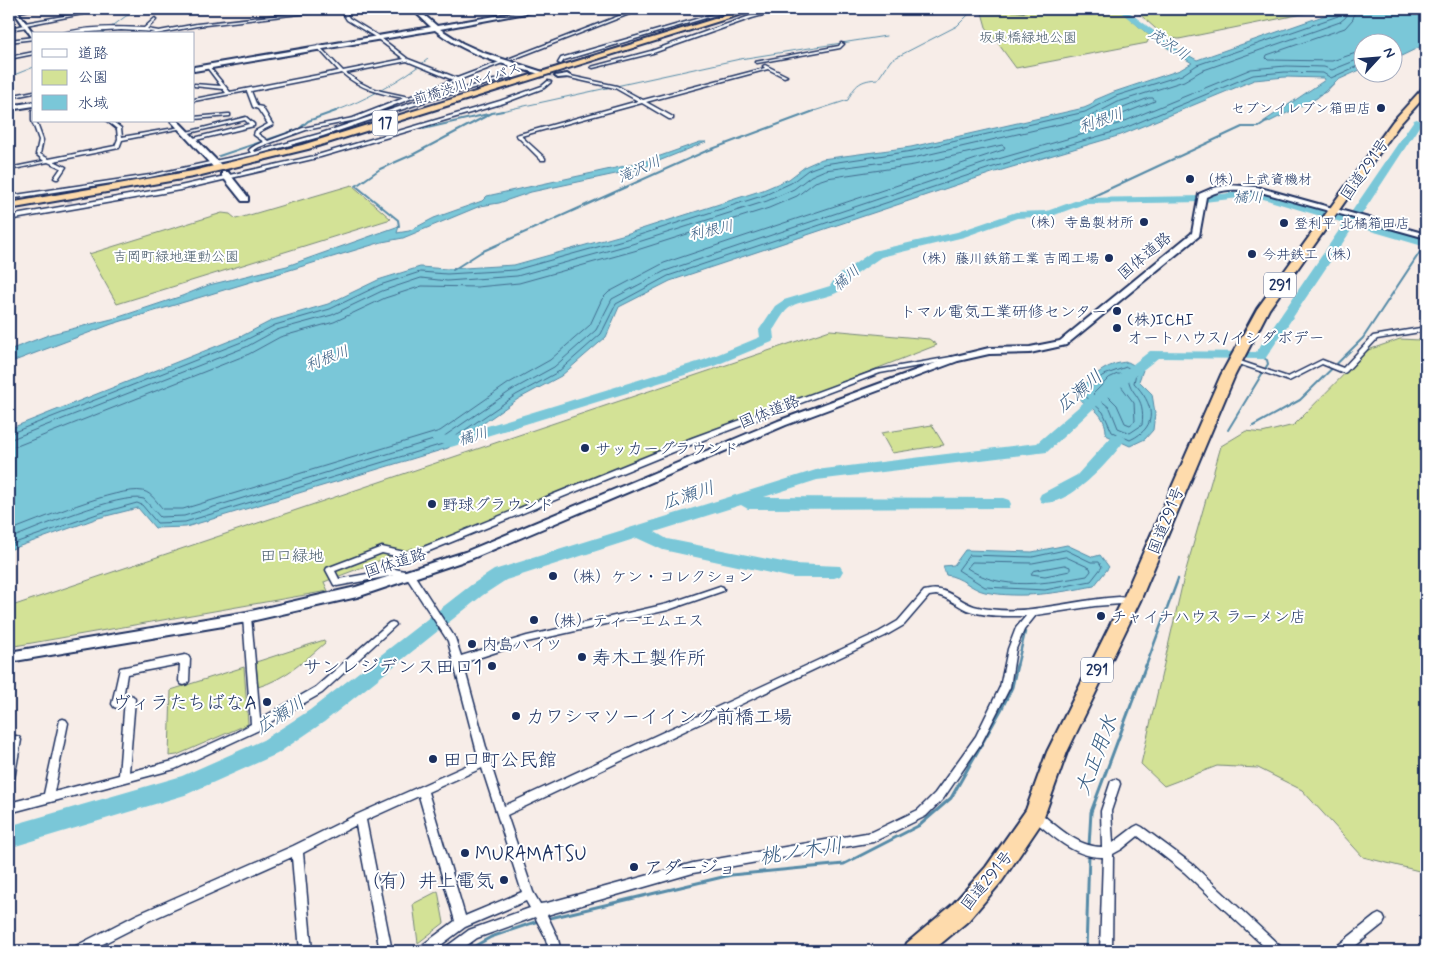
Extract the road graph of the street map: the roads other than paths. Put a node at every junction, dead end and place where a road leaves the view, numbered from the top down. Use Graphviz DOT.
graph roads {
  1 [pos="34,9"];
  2 [pos="106,9"];
  3 [pos="341,9"];
  4 [pos="347,9"];
  5 [pos="414,9"];
  6 [pos="516,9"];
  7 [pos="545,9"];
  8 [pos="640,9"];
  9 [pos="755,9"];
  10 [pos="784,9"];
  11 [pos="995,9"];
  12 [pos="16,10"];
  13 [pos="1024,10"];
  14 [pos="734,12"];
  15 [pos="9,13"];
  16 [pos="521,13"];
  17 [pos="155,19"];
  18 [pos="686,22"];
  19 [pos="692,24"];
  20 [pos="26,25"];
  21 [pos="436,27"];
  22 [pos="146,28"];
  23 [pos="9,29"];
  24 [pos="176,29"];
  25 [pos="705,29"];
  26 [pos="160,31"];
  27 [pos="710,31"];
  28 [pos="75,32"];
  29 [pos="156,32"];
  30 [pos="175,32"];
  31 [pos="32,35"];
  32 [pos="376,36"];
  33 [pos="32,38"];
  34 [pos="9,41"];
  35 [pos="842,44"];
  36 [pos="318,46"];
  37 [pos="32,53"];
  38 [pos="9,58"];
  39 [pos="510,59"];
  40 [pos="407,60"];
  41 [pos="503,62"];
  42 [pos="560,62"];
  43 [pos="9,66"];
  44 [pos="208,66"];
  45 [pos="593,67"];
  46 [pos="768,68"];
  47 [pos="195,69"];
  48 [pos="484,70"];
  49 [pos="540,70"];
  50 [pos="12,72"];
  51 [pos="492,72"];
  52 [pos="341,73"];
  53 [pos="500,74"];
  54 [pos="562,76"];
  55 [pos="785,76"];
  56 [pos="509,77"];
  57 [pos="457,80"];
  58 [pos="549,82"];
  59 [pos="195,85"];
  60 [pos="224,88"];
  61 [pos="1426,90"];
  62 [pos="250,91"];
  63 [pos="32,92"];
  64 [pos="229,94"];
  65 [pos="9,97"];
  66 [pos="410,98"];
  67 [pos="195,100"];
  68 [pos="422,101"];
  69 [pos="644,101"];
  70 [pos="32,104"];
  71 [pos="9,106"];
  72 [pos="228,115"];
  73 [pos="195,118"];
  74 [pos="671,118"];
  75 [pos="354,119"];
  76 [pos="35,122"];
  77 [pos="110,122"];
  78 [pos="175,122"];
  79 [pos="363,124"];
  80 [pos="183,130"];
  81 [pos="343,136"];
  82 [pos="120,139"];
  83 [pos="192,140"];
  84 [pos="266,141"];
  85 [pos="254,154"];
  86 [pos="263,158"];
  87 [pos="543,159"];
  88 [pos="46,160"];
  89 [pos="216,164"];
  90 [pos="9,169"];
  91 [pos="193,174"];
  92 [pos="226,176"];
  93 [pos="56,178"];
  94 [pos="9,198"];
  95 [pos="244,199"];
  96 [pos="9,205"];
  97 [pos="9,211"];
  98 [pos="1331,214"];
  99 [pos="9,218"];
  100 [pos="1424,236"];
  101 [pos="1426,329"];
  102 [pos="955,358"];
  103 [pos="1236,358"];
  104 [pos="410,575"];
  105 [pos="720,589"];
  106 [pos="1131,601"];
  107 [pos="1034,612"];
  108 [pos="247,617"];
  109 [pos="392,625"];
  110 [pos="9,657"];
  111 [pos="457,661"];
  112 [pos="184,681"];
  113 [pos="130,699"];
  114 [pos="117,704"];
  115 [pos="63,723"];
  116 [pos="256,727"];
  117 [pos="16,740"];
  118 [pos="485,762"];
  119 [pos="9,779"];
  120 [pos="124,779"];
  121 [pos="1115,784"];
  122 [pos="423,792"];
  123 [pos="48,798"];
  124 [pos="9,808"];
  125 [pos="502,812"];
  126 [pos="1036,815"];
  127 [pos="360,818"];
  128 [pos="297,850"];
  129 [pos="1102,852"];
  130 [pos="528,895"];
  131 [pos="538,910"];
  132 [pos="1379,920"];
  133 [pos="461,923"];
  134 [pos="78,951"];
  135 [pos="306,951"];
  136 [pos="386,951"];
  137 [pos="424,951"];
  138 [pos="450,951"];
  139 [pos="555,951"];
  140 [pos="915,951"];
  141 [pos="1106,951"];
  142 [pos="1277,951"];
  143 [pos="1340,951"];
  1 -- 12 [label="street"];
  2 -- 20 [label="street"];
  3 -- 24 [label="street"];
  4 -- 32 [label="street"];
  5 -- 21 [label="street"];
  6 -- 16 [label="street"];
  7 -- 16 [label="street"];
  8 -- 39 [label="street"];
  9 -- 14 [label="highway, 前橋渋川バイパス / 17"];
  9 -- 45 [label="highway"];
  10 -- 27 [label="street"];
  11 -- 13 [label="street"];
  12 -- 15 [label="street"];
  12 -- 20 [label="street"];
  14 -- 18 [label="street"];
  14 -- 42 [label="highway"];
  14 -- 81 [label="highway, 前橋渋川バイパス / 17"];
  16 -- 21 [label="street"];
  17 -- 22 [label="street"];
  18 -- 19 [label="street"];
  18 -- 42 [label="street"];
  20 -- 23 [label="street"];
  20 -- 31 [label="street"];
  21 -- 32 [label="street"];
  21 -- 39 [label="street"];
  21 -- 41 [label="street"];
  22 -- 26 [label="street"];
  22 -- 28 [label="street"];
  24 -- 26 [label="street"];
  24 -- 30 [label="street"];
  25 -- 27 [label="street"];
  26 -- 29 [label="street"];
  27 -- 45 [label="street"];
  32 -- 36 [label="street"];
  32 -- 40 [label="street"];
  33 -- 34 [label="street"];
  35 -- 46 [label="street"];
  36 -- 44 [label="street"];
  36 -- 52 [label="street"];
  37 -- 38 [label="street"];
  39 -- 49 [label="street"];
  40 -- 52 [label="street"];
  40 -- 57 [label="street"];
  41 -- 48 [label="street"];
  41 -- 49 [label="street"];
  42 -- 49 [label="highway"];
  43 -- 50 [label="street"];
  44 -- 47 [label="street"];
  44 -- 60 [label="street"];
  45 -- 54 [label="highway"];
  46 -- 55 [label="street"];
  46 -- 69 [label="street"];
  48 -- 51 [label="street"];
  48 -- 57 [label="street"];
  49 -- 56 [label="highway"];
  52 -- 62 [label="street"];
  52 -- 66 [label="street"];
  53 -- 56 [label="street"];
  54 -- 58 [label="highway"];
  54 -- 69 [label="street"];
  56 -- 68 [label="street"];
  56 -- 81 [label="highway"];
  57 -- 66 [label="street"];
  58 -- 86 [label="highway"];
  58 -- 92 [label="street"];
  59 -- 60 [label="street"];
  60 -- 64 [label="street"];
  61 -- 98 [label="highway, 国道291号 / 291"];
  62 -- 64 [label="street"];
  62 -- 84 [label="street"];
  63 -- 65 [label="street"];
  64 -- 67 [label="street"];
  66 -- 68 [label="street"];
  66 -- 75 [label="street"];
  68 -- 79 [label="street"];
  69 -- 74 [label="street"];
  69 -- 87 [label="street"];
  70 -- 71 [label="street"];
  72 -- 73 [label="street"];
  75 -- 79 [label="street"];
  75 -- 84 [label="street"];
  76 -- 88 [label="street"];
  77 -- 82 [label="street"];
  78 -- 80 [label="street"];
  79 -- 85 [label="street"];
  80 -- 82 [label="street"];
  80 -- 83 [label="street"];
  80 -- 83 [label="street"];
  81 -- 86 [label="highway, 前橋渋川バイパス / 17"];
  82 -- 88 [label="street"];
  83 -- 89 [label="street"];
  84 -- 85 [label="street"];
  85 -- 89 [label="street"];
  86 -- 91 [label="highway, 前橋渋川バイパス / 17"];
  88 -- 90 [label="street"];
  88 -- 93 [label="street"];
  89 -- 94 [label="street"];
  91 -- 96 [label="highway, 前橋渋川バイパス / 17"];
  91 -- 97 [label="highway"];
  92 -- 95 [label="street"];
  92 -- 99 [label="street"];
  98 -- 100 [label="street, 国体道路"];
  98 -- 102 [label="street, 国体道路"];
  98 -- 103 [label="highway, 国道291号 / 291"];
  101 -- 103 [label="street"];
  102 -- 104 [label="street, 国体道路"];
  102 -- 104 [label="street"];
  103 -- 106 [label="highway, 国道291号 / 291"];
  104 -- 108 [label="street, 国体道路"];
  104 -- 111 [label="street"];
  105 -- 111 [label="street"];
  106 -- 107 [label="street"];
  106 -- 126 [label="highway, 国道291号 / 291"];
  107 -- 125 [label="street"];
  107 -- 131 [label="street"];
  108 -- 110 [label="street, 国体道路"];
  108 -- 116 [label="street"];
  109 -- 116 [label="street"];
  111 -- 118 [label="street"];
  112 -- 114 [label="street"];
  113 -- 120 [label="street"];
  115 -- 123 [label="street"];
  116 -- 120 [label="street"];
  117 -- 119 [label="street"];
  118 -- 122 [label="street"];
  118 -- 125 [label="street"];
  120 -- 123 [label="street"];
  121 -- 129 [label="street"];
  122 -- 127 [label="street"];
  122 -- 133 [label="street"];
  123 -- 124 [label="street"];
  125 -- 130 [label="street"];
  126 -- 129 [label="street"];
  126 -- 140 [label="highway, 国道291号 / 291"];
  127 -- 128 [label="street"];
  127 -- 136 [label="street"];
  128 -- 134 [label="street"];
  128 -- 135 [label="street"];
  129 -- 141 [label="street"];
  129 -- 142 [label="street"];
  130 -- 131 [label="street"];
  130 -- 133 [label="street"];
  131 -- 138 [label="street"];
  131 -- 139 [label="street"];
  132 -- 143 [label="street"];
  133 -- 137 [label="street"];
}
